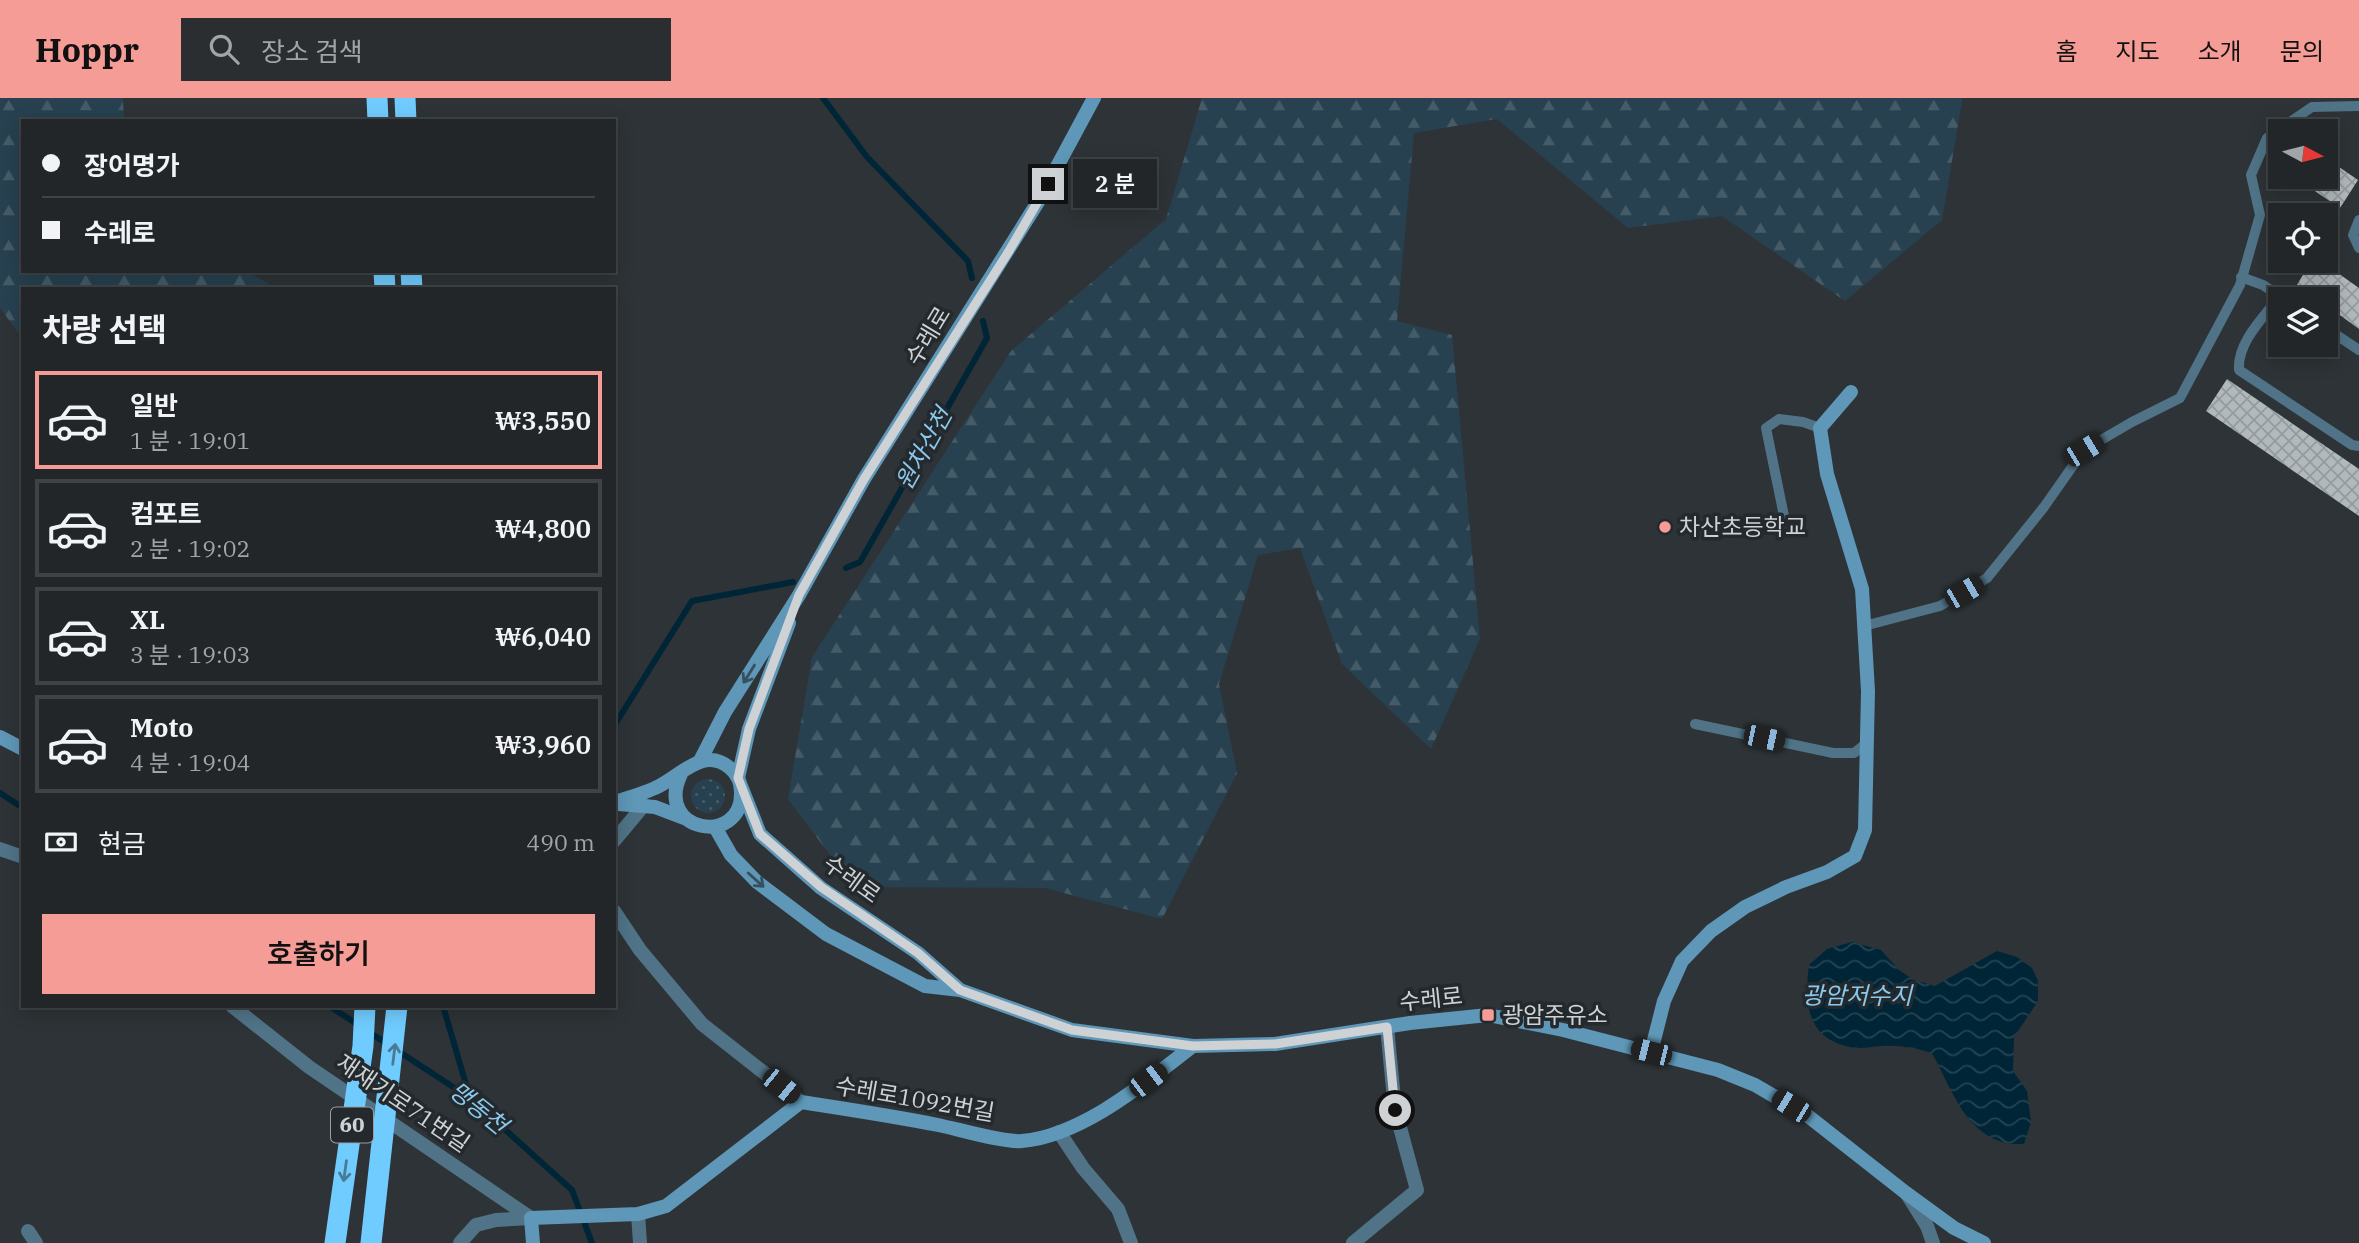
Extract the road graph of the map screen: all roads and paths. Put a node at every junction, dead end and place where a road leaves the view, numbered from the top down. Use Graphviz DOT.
graph roads {
  1 [pos="377,98"];
  2 [pos="405,98"];
  3 [pos="1094,98"];
  4 [pos="2359,106"];
  5 [pos="378,119"];
  6 [pos="406,119"];
  7 [pos="2359,220"];
  8 [pos="2359,248"];
  9 [pos="2241,277"];
  10 [pos="2268,288"];
  11 [pos="2268,315"];
  12 [pos="2338,336"];
  13 [pos="2359,350"];
  14 [pos="1851,392"];
  15 [pos="1820,428"];
  16 [pos="2359,446"];
  17 [pos="1784,516"];
  18 [pos="799,595"];
  19 [pos="1864,625"];
  20 [pos="1695,724"];
  21 [pos="0,737"];
  22 [pos="1867,743"];
  23 [pos="21,748"];
  24 [pos="700,761"];
  25 [pos="681,774"];
  26 [pos="740,782"];
  27 [pos="616,802"];
  28 [pos="616,803"];
  29 [pos="643,805"];
  30 [pos="685,818"];
  31 [pos="715,827"];
  32 [pos="616,839"];
  33 [pos="0,849"];
  34 [pos="21,856"];
  35 [pos="616,914"];
  36 [pos="960,990"];
  37 [pos="235,1008"];
  38 [pos="365,1008"];
  39 [pos="397,1008"];
  40 [pos="1387,1027"];
  41 [pos="1193,1046"];
  42 [pos="1651,1052"];
  43 [pos="801,1102"];
  44 [pos="1059,1132"];
  45 [pos="1906,1193"];
  46 [pos="638,1214"];
  47 [pos="531,1218"];
  48 [pos="335,1243"];
  49 [pos="371,1243"];
  50 [pos="460,1243"];
  51 [pos="533,1243"];
  52 [pos="640,1243"];
  53 [pos="1131,1243"];
  54 [pos="1353,1243"];
  55 [pos="1933,1243"];
  56 [pos="1983,1243"];
  1 -- 5 [label="highway"];
  2 -- 6 [label="highway"];
  3 -- 18 [label="main road, 수레로"];
  4 -- 9 [label="lane"];
  7 -- 8 [label="lane"];
  9 -- 10 [label="lane"];
  9 -- 19 [label="lane"];
  11 -- 16 [label="lane"];
  12 -- 13 [label="lane"];
  14 -- 15 [label="main road"];
  15 -- 17 [label="lane"];
  15 -- 19 [label="main road"];
  18 -- 24 [label="main road, 수레로, one-way"];
  18 -- 26 [label="main road, 수레로"];
  19 -- 22 [label="main road"];
  20 -- 22 [label="lane"];
  21 -- 23 [label="main road"];
  22 -- 42 [label="main road"];
  24 -- 25 [label="main road"];
  24 -- 26 [label="main road"];
  25 -- 27 [label="main road"];
  25 -- 30 [label="main road"];
  26 -- 31 [label="main road"];
  26 -- 36 [label="main road, 수레로"];
  28 -- 29 [label="main road"];
  29 -- 30 [label="main road"];
  29 -- 32 [label="street"];
  30 -- 31 [label="main road"];
  31 -- 36 [label="main road, 수레로, one-way"];
  33 -- 34 [label="street"];
  35 -- 43 [label="street"];
  36 -- 41 [label="main road, 수레로"];
  37 -- 47 [label="street, 재재기로71번길"];
  38 -- 48 [label="highway, 60, one-way, bridge"];
  49 -- 39 [label="highway, 60, one-way, bridge"];
  40 -- 41 [label="main road, 수레로"];
  40 -- 42 [label="main road, 수레로"];
  40 -- 54 [label="street"];
  41 -- 44 [label="main road, 수레로1092번길"];
  42 -- 45 [label="main road, 수레로"];
  43 -- 44 [label="main road, 수레로1092번길"];
  43 -- 46 [label="main road, 수레로1092번길"];
  44 -- 53 [label="street"];
  45 -- 55 [label="street"];
  45 -- 56 [label="main road, 수레로"];
  46 -- 47 [label="main road, 수레로1092번길"];
  46 -- 52 [label="street"];
  47 -- 50 [label="street"];
  47 -- 51 [label="main road"];
}
